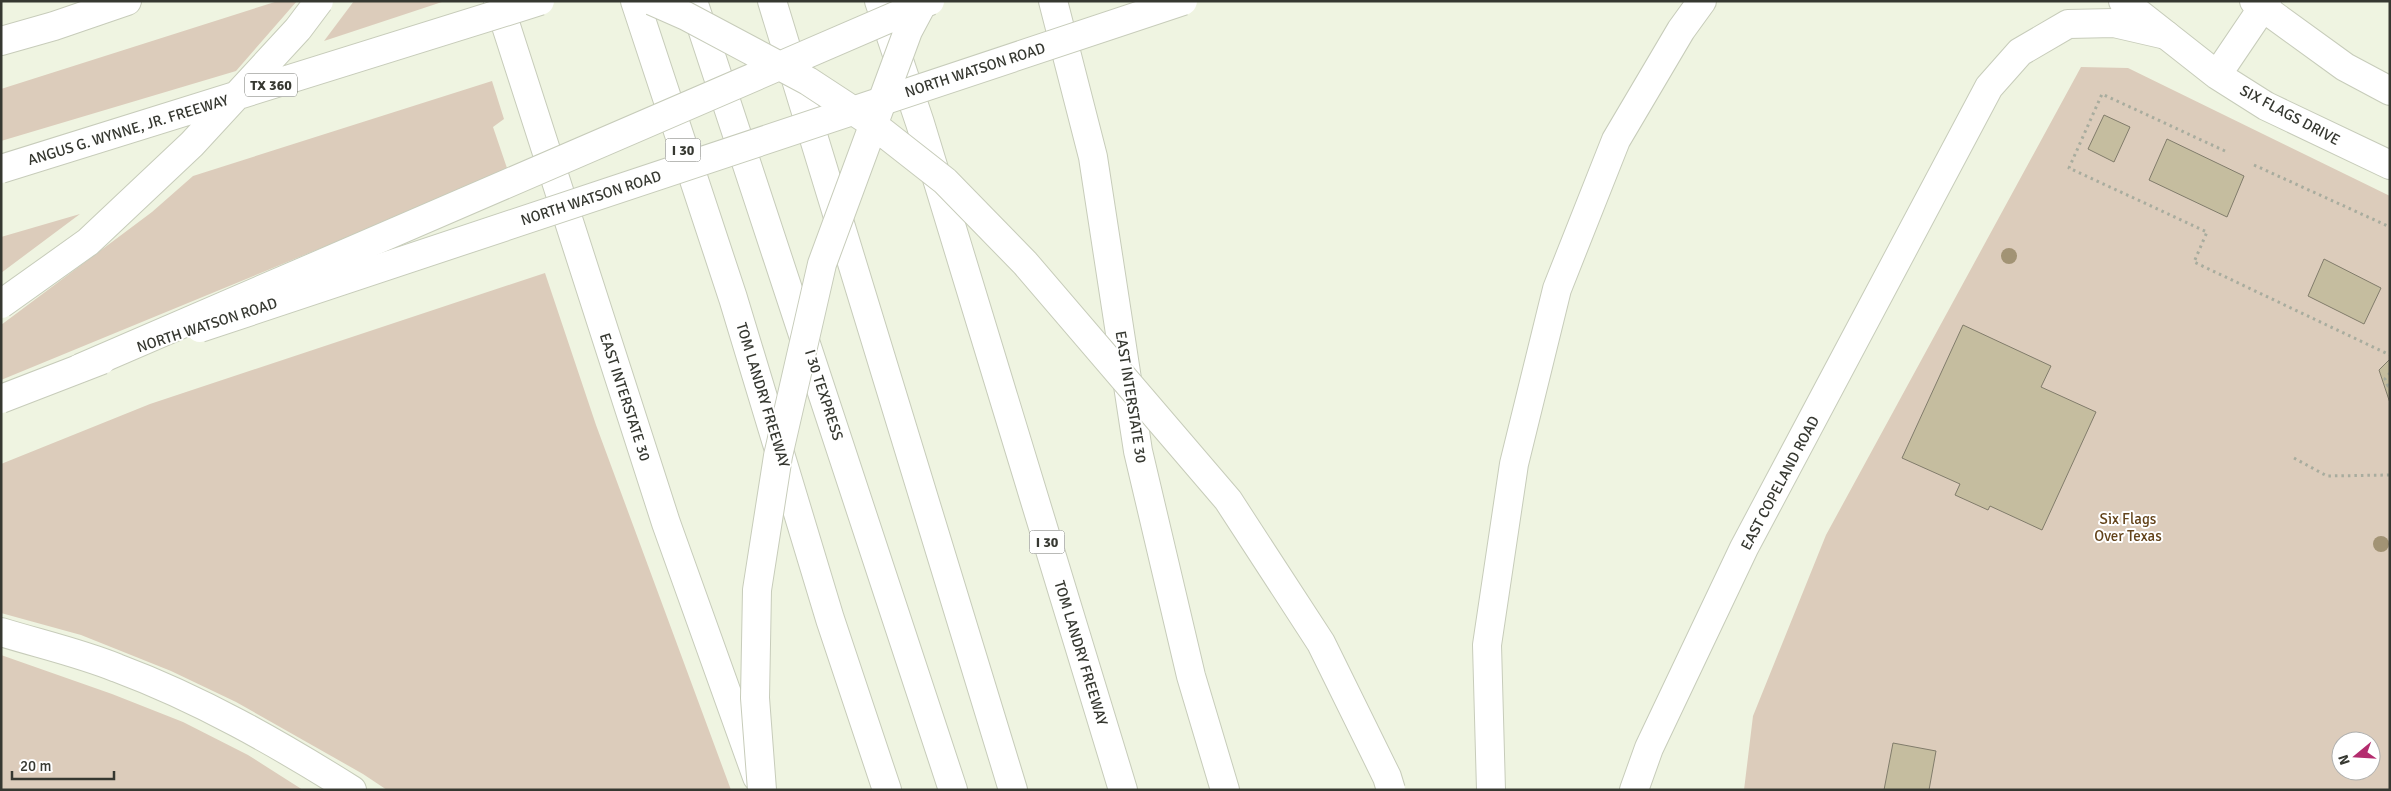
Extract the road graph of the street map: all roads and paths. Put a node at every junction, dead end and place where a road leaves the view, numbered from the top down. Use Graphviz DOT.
graph roads {
  1 [pos="127,1"];
  2 [pos="319,1"];
  3 [pos="498,1"];
  4 [pos="540,1"];
  5 [pos="634,1"];
  6 [pos="652,1"];
  7 [pos="693,1"];
  8 [pos="772,1"];
  9 [pos="879,1"];
  10 [pos="924,1"];
  11 [pos="930,1"];
  12 [pos="1053,1"];
  13 [pos="1183,1"];
  14 [pos="1702,1"];
  15 [pos="2123,1"];
  16 [pos="2261,4"];
  17 [pos="2166,34"];
  18 [pos="1,41"];
  19 [pos="2217,75"];
  20 [pos="2390,91"];
  21 [pos="2225,151"];
  22 [pos="2254,165"];
  23 [pos="2390,165"];
  24 [pos="1,169"];
  25 [pos="2390,227"];
  26 [pos="1,304"];
  27 [pos="2390,355"];
  28 [pos="80,368"];
  29 [pos="2390,374"];
  30 [pos="2390,385"];
  31 [pos="1,400"];
  32 [pos="2294,458"];
  33 [pos="2390,474"];
  34 [pos="1,632"];
  35 [pos="352,790"];
  36 [pos="762,790"];
  37 [pos="887,790"];
  38 [pos="953,790"];
  39 [pos="1014,790"];
  40 [pos="1124,790"];
  41 [pos="1225,790"];
  42 [pos="1391,790"];
  43 [pos="1491,790"];
  44 [pos="1634,790"];
  1 -- 18 [label="main road"];
  2 -- 26 [label="main road, bridge"];
  3 -- 36 [label="main road, EAST INTERSTATE 30"];
  4 -- 24 [label="main road, ANGUS G. WYNNE, JR. FREEWAY / TX 360, bridge"];
  5 -- 37 [label="main road, TOM LANDRY FREEWAY / I 30"];
  6 -- 42 [label="main road, bridge"];
  7 -- 38 [label="main road, I 30 TEXPRESS"];
  8 -- 39 [label="main road"];
  9 -- 40 [label="main road, TOM LANDRY FREEWAY / I 30"];
  10 -- 36 [label="main road, bridge"];
  11 -- 28 [label="main road, bridge"];
  12 -- 41 [label="main road, EAST INTERSTATE 30"];
  13 -- 28 [label="main road, NORTH WATSON ROAD, bridge"];
  14 -- 43 [label="main road"];
  15 -- 17 [label="main road, SIX FLAGS DRIVE"];
  16 -- 19 [label="main road"];
  16 -- 20 [label="main road"];
  17 -- 19 [label="main road, SIX FLAGS DRIVE"];
  17 -- 44 [label="main road, EAST COPELAND ROAD"];
  19 -- 23 [label="main road, SIX FLAGS DRIVE"];
  21 -- 27 [label="path"];
  22 -- 25 [label="path"];
  28 -- 31 [label="main road, NORTH WATSON ROAD, bridge"];
  29 -- 30 [label="path"];
  32 -- 33 [label="path"];
  34 -- 35 [label="main road"];
}
